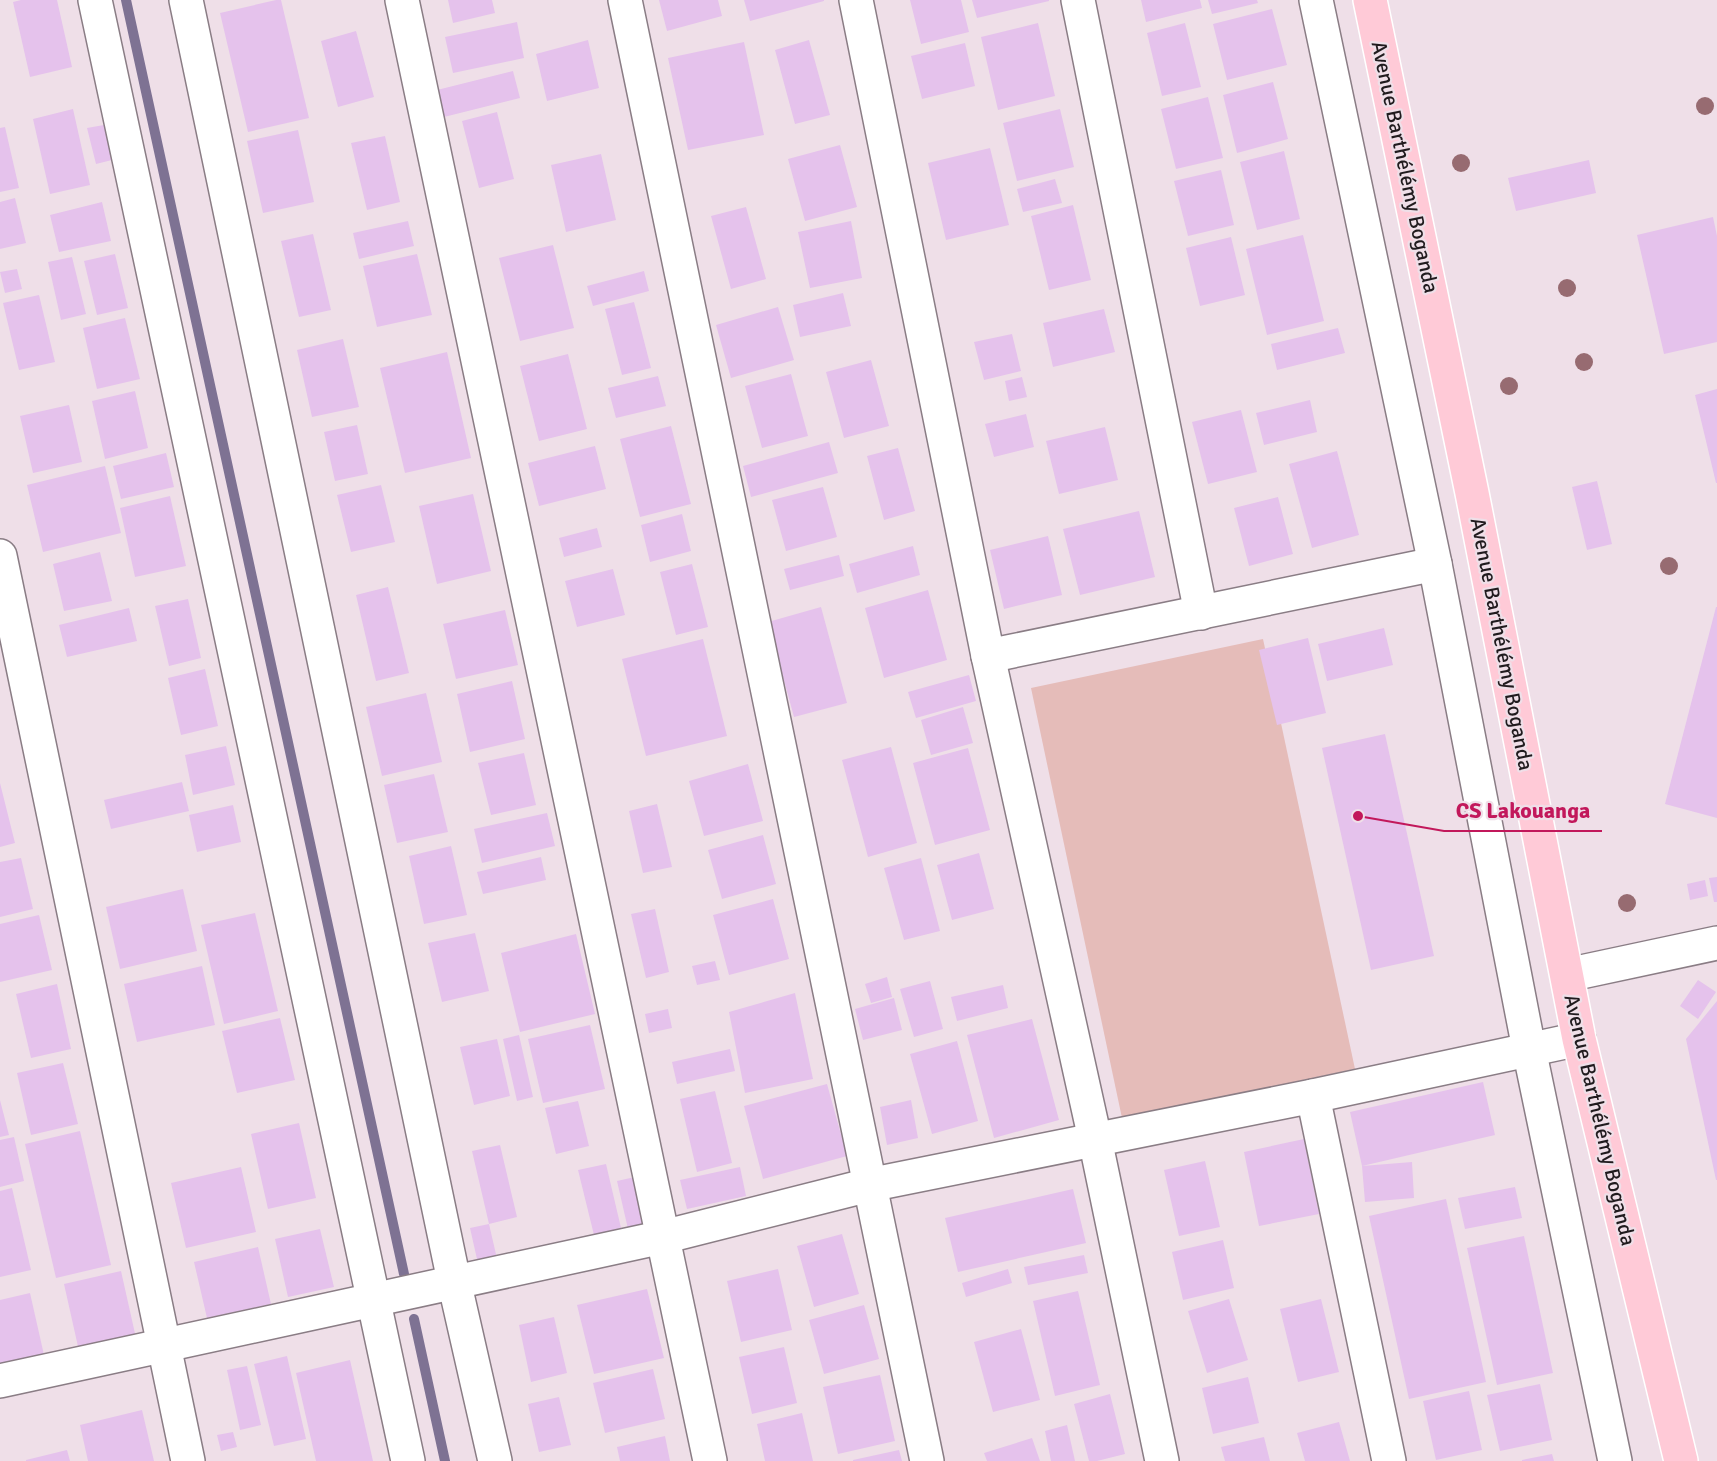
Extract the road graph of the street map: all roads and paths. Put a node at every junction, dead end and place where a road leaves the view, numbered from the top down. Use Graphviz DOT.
graph roads {
  1 [pos="95,0"];
  2 [pos="186,0"];
  3 [pos="402,0"];
  4 [pos="625,0"];
  5 [pos="856,0"];
  6 [pos="1078,0"];
  7 [pos="1316,0"];
  8 [pos="1370,0"];
  9 [pos="0,556"];
  10 [pos="1435,564"];
  11 [pos="1201,613"];
  12 [pos="988,656"];
  13 [pos="1717,943"];
  14 [pos="1567,975"];
  15 [pos="1580,1039"];
  16 [pos="1529,1049"];
  17 [pos="1313,1096"];
  18 [pos="1095,1139"];
  19 [pos="869,1185"];
  20 [pos="663,1237"];
  21 [pos="454,1281"];
  22 [pos="374,1300"];
  23 [pos="163,1347"];
  24 [pos="0,1381"];
  25 [pos="188,1461"];
  26 [pos="408,1461"];
  27 [pos="495,1461"];
  28 [pos="710,1461"];
  29 [pos="927,1461"];
  30 [pos="1162,1461"];
  31 [pos="1389,1461"];
  32 [pos="1615,1461"];
  33 [pos="1681,1461"];
  1 -- 22 [label="street"];
  2 -- 21 [label="street"];
  3 -- 20 [label="street"];
  4 -- 19 [label="street"];
  5 -- 12 [label="street"];
  6 -- 11 [label="street"];
  7 -- 10 [label="street"];
  8 -- 14 [label="main road, Avenue Barthélémy Boganda"];
  9 -- 23 [label="street"];
  10 -- 11 [label="street"];
  10 -- 16 [label="street"];
  11 -- 12 [label="street"];
  12 -- 18 [label="street"];
  13 -- 14 [label="street"];
  14 -- 15 [label="main road, Avenue Barthélémy Boganda"];
  15 -- 16 [label="street"];
  15 -- 33 [label="main road, Avenue Barthélémy Boganda"];
  16 -- 17 [label="street"];
  16 -- 32 [label="street"];
  17 -- 18 [label="street"];
  17 -- 31 [label="street"];
  18 -- 19 [label="street"];
  18 -- 30 [label="street"];
  19 -- 20 [label="street"];
  19 -- 29 [label="street"];
  20 -- 21 [label="street"];
  20 -- 28 [label="street"];
  21 -- 22 [label="street"];
  21 -- 27 [label="street"];
  22 -- 23 [label="street"];
  22 -- 26 [label="street"];
  23 -- 24 [label="street"];
  23 -- 25 [label="street"];
}
